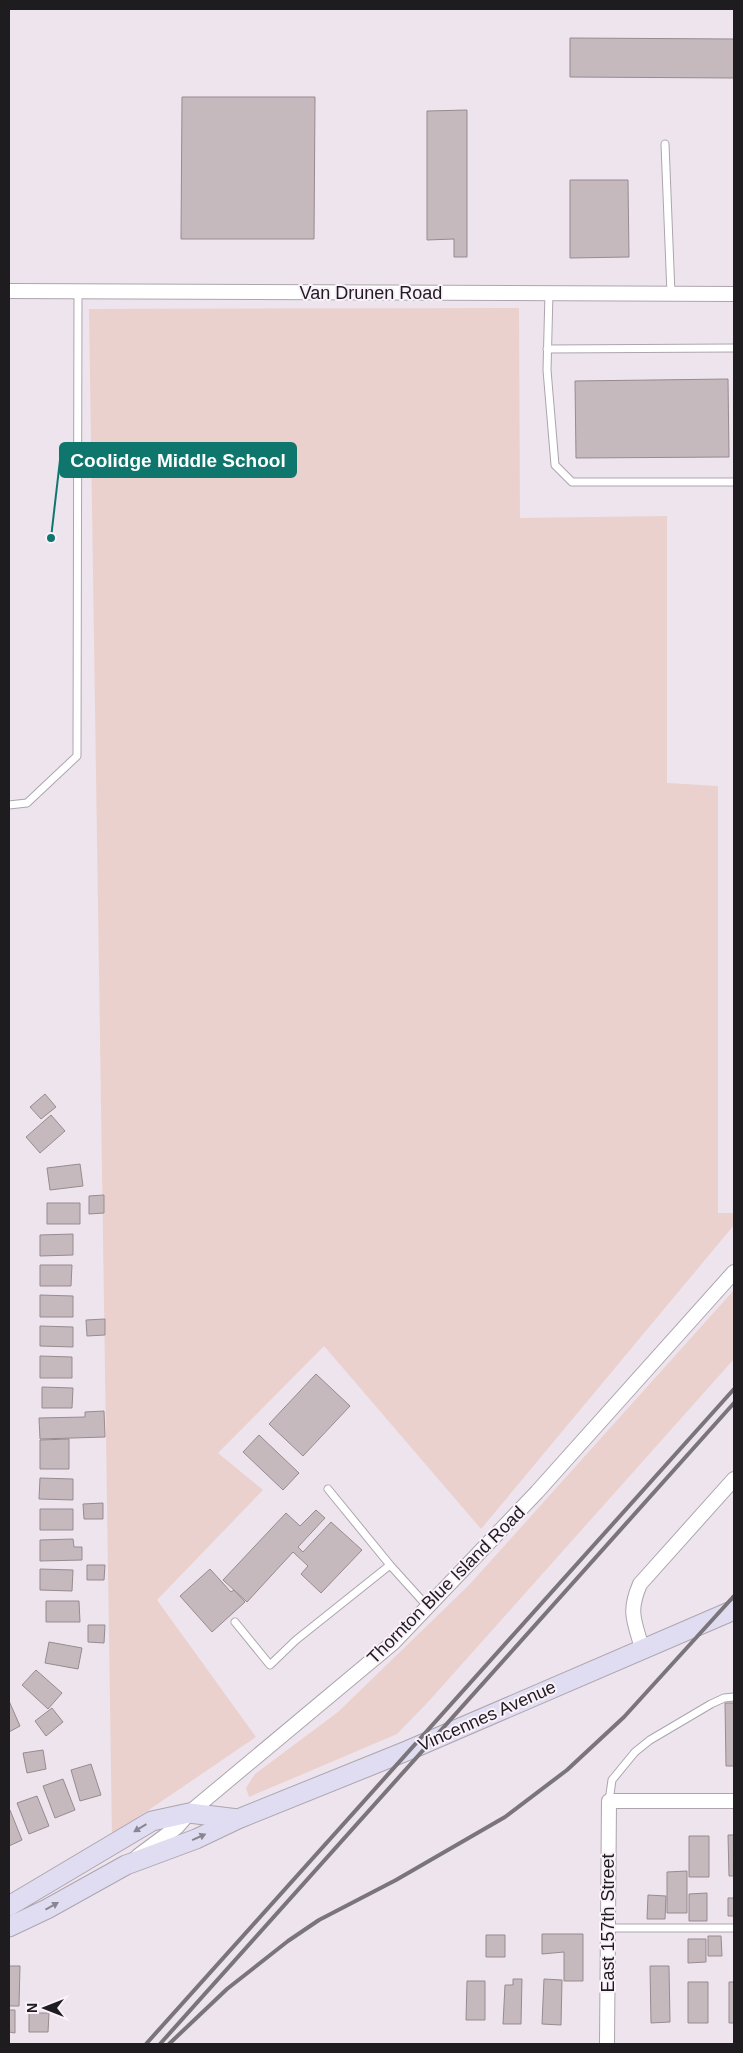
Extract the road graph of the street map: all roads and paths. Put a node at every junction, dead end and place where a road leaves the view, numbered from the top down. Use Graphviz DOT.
graph roads {
  1 [pos="665,144"];
  2 [pos="9,291"];
  3 [pos="78,292"];
  4 [pos="548,293"];
  5 [pos="671,294"];
  6 [pos="734,294"];
  7 [pos="734,348"];
  8 [pos="547,349"];
  9 [pos="734,482"];
  10 [pos="9,805"];
  11 [pos="734,1272"];
  12 [pos="734,1479"];
  13 [pos="328,1489"];
  14 [pos="390,1565"];
  15 [pos="428,1607"];
  16 [pos="734,1610"];
  17 [pos="235,1622"];
  18 [pos="642,1648"];
  19 [pos="734,1697"];
  20 [pos="734,1800"];
  21 [pos="609,1801"];
  22 [pos="189,1813"];
  23 [pos="238,1819"];
  24 [pos="126,1865"];
  25 [pos="9,1906"];
  26 [pos="9,1927"];
  27 [pos="608,1928"];
  28 [pos="734,1928"];
  29 [pos="608,2044"];
  1 -- 5 [label="lane"];
  2 -- 3 [label="street, Van Drunen Road"];
  3 -- 4 [label="street, Van Drunen Road"];
  3 -- 10 [label="lane"];
  4 -- 5 [label="street, Van Drunen Road"];
  4 -- 8 [label="lane"];
  5 -- 6 [label="street, Van Drunen Road"];
  7 -- 8 [label="lane"];
  8 -- 9 [label="lane"];
  11 -- 15 [label="street, Thornton Blue Island Road"];
  12 -- 18 [label="street"];
  13 -- 14 [label="lane"];
  14 -- 15 [label="lane"];
  14 -- 17 [label="lane"];
  15 -- 22 [label="street, Thornton Blue Island Road"];
  16 -- 18 [label="street, Vincennes Avenue"];
  18 -- 23 [label="street, Vincennes Avenue"];
  19 -- 21 [label="lane"];
  20 -- 21 [label="street"];
  21 -- 27 [label="street, East 157th Street"];
  22 -- 23 [label="street, Vincennes Avenue"];
  22 -- 24 [label="street, Thornton Blue Island Road"];
  22 -- 25 [label="street, Vincennes Avenue, one-way"];
  24 -- 23 [label="street, Vincennes Avenue, one-way"];
  26 -- 24 [label="street, Vincennes Avenue, one-way"];
  27 -- 28 [label="lane"];
  27 -- 29 [label="street, East 157th Street"];
}
